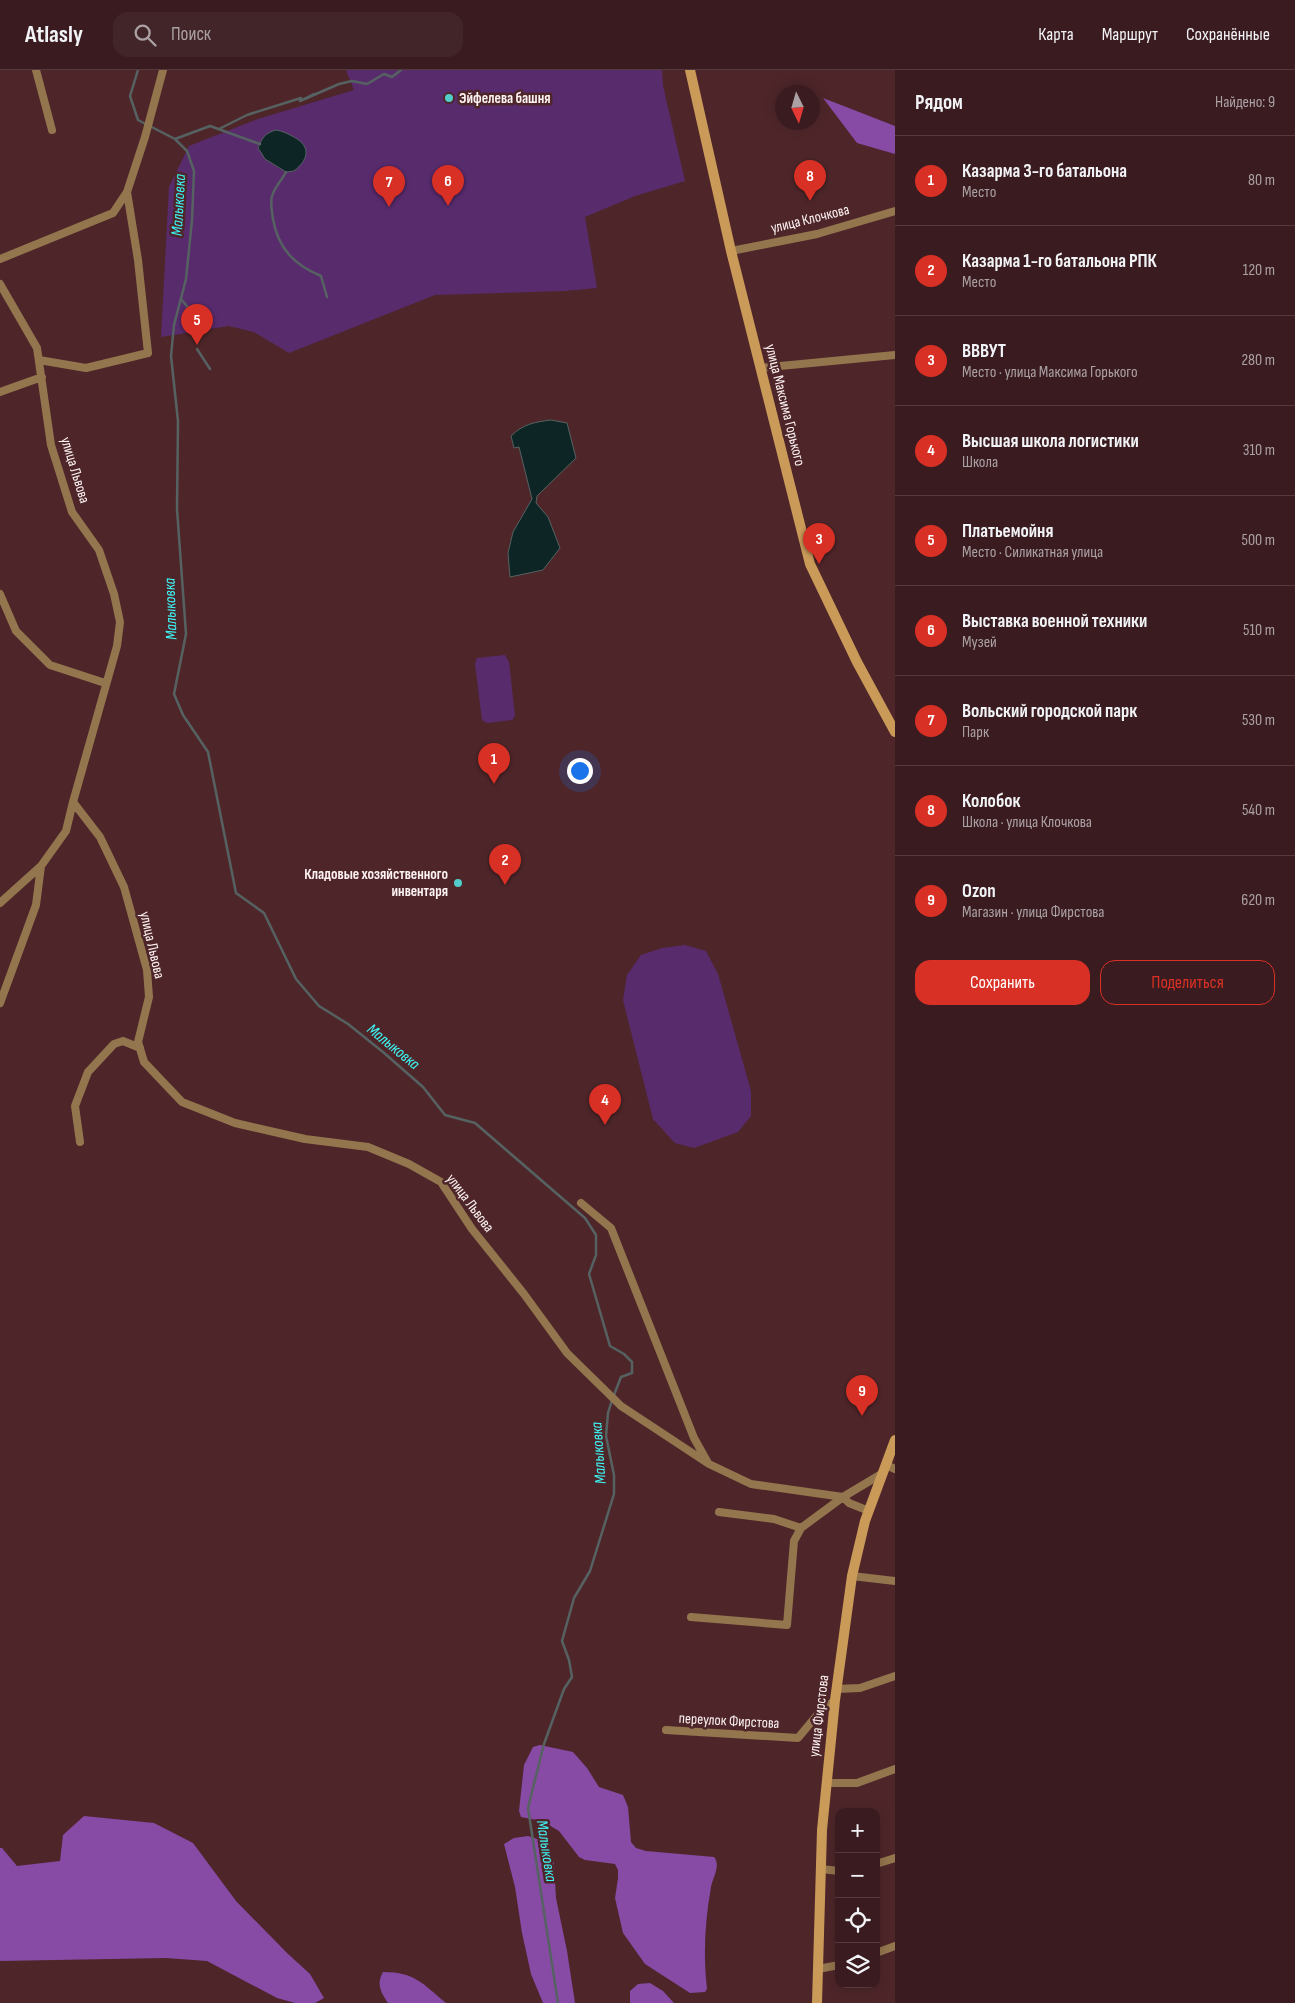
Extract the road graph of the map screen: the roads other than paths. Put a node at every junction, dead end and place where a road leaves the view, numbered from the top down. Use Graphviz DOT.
graph roads {
  1 [pos="36,70"];
  2 [pos="164,70"];
  3 [pos="690,70"];
  4 [pos="52,130"];
  5 [pos="127,192"];
  6 [pos="895,211"];
  7 [pos="731,251"];
  8 [pos="0,259"];
  9 [pos="0,284"];
  10 [pos="895,355"];
  11 [pos="39,360"];
  12 [pos="760,368"];
  13 [pos="42,377"];
  14 [pos="0,392"];
  15 [pos="0,594"];
  16 [pos="105,683"];
  17 [pos="895,732"];
  18 [pos="73,802"];
  19 [pos="41,866"];
  20 [pos="0,903"];
  21 [pos="0,1003"];
  22 [pos="140,1048"];
  23 [pos="80,1142"];
  24 [pos="581,1203"];
  25 [pos="895,1440"];
  26 [pos="709,1464"];
  27 [pos="888,1469"];
  28 [pos="843,1497"];
  29 [pos="869,1511"];
  30 [pos="719,1512"];
  31 [pos="801,1528"];
  32 [pos="852,1576"];
  33 [pos="895,1581"];
  34 [pos="691,1617"];
  35 [pos="895,1676"];
  36 [pos="836,1690"];
  37 [pos="835,1700"];
  38 [pos="666,1730"];
  39 [pos="895,1769"];
  40 [pos="826,1783"];
  41 [pos="895,1858"];
  42 [pos="880,1863"];
  43 [pos="821,1869"];
  44 [pos="835,1871"];
  45 [pos="895,1946"];
  46 [pos="880,1952"];
  47 [pos="835,1966"];
  48 [pos="818,1969"];
  49 [pos="817,2003"];
  1 -- 4 [label="street"];
  2 -- 5 [label="street"];
  3 -- 7 [label="main road, улица Максима Горького"];
  5 -- 8 [label="street"];
  5 -- 11 [label="street"];
  6 -- 7 [label="street, улица Клочкова"];
  7 -- 12 [label="main road, улица Максима Горького"];
  9 -- 11 [label="street, улица Львова"];
  10 -- 12 [label="street"];
  11 -- 13 [label="street, улица Львова"];
  12 -- 17 [label="main road, улица Максима Горького"];
  13 -- 14 [label="street"];
  13 -- 16 [label="street, улица Львова"];
  15 -- 16 [label="street"];
  16 -- 18 [label="street, улица Львова"];
  18 -- 19 [label="street"];
  18 -- 22 [label="street, улица Львова"];
  19 -- 20 [label="street"];
  19 -- 21 [label="street"];
  22 -- 23 [label="street"];
  22 -- 26 [label="street, улица Львова"];
  24 -- 26 [label="street"];
  25 -- 27 [label="main road, улица Фирстова"];
  26 -- 28 [label="street, улица Львова"];
  27 -- 28 [label="street"];
  27 -- 29 [label="main road, улица Фирстова"];
  28 -- 29 [label="street"];
  28 -- 31 [label="street"];
  29 -- 32 [label="main road, улица Фирстова"];
  30 -- 31 [label="street"];
  31 -- 34 [label="street"];
  32 -- 33 [label="street"];
  32 -- 36 [label="main road, улица Фирстова"];
  35 -- 36 [label="street"];
  36 -- 37 [label="main road, улица Фирстова"];
  37 -- 38 [label="street, переулок Фирстова"];
  37 -- 40 [label="main road, улица Фирстова"];
  39 -- 40 [label="street"];
  40 -- 43 [label="main road, улица Фирстова"];
  41 -- 42 [label="street"];
  43 -- 44 [label="street"];
  43 -- 48 [label="main road, улица Фирстова"];
  45 -- 46 [label="street"];
  47 -- 48 [label="street"];
  48 -- 49 [label="main road, улица Фирстова"];
}
